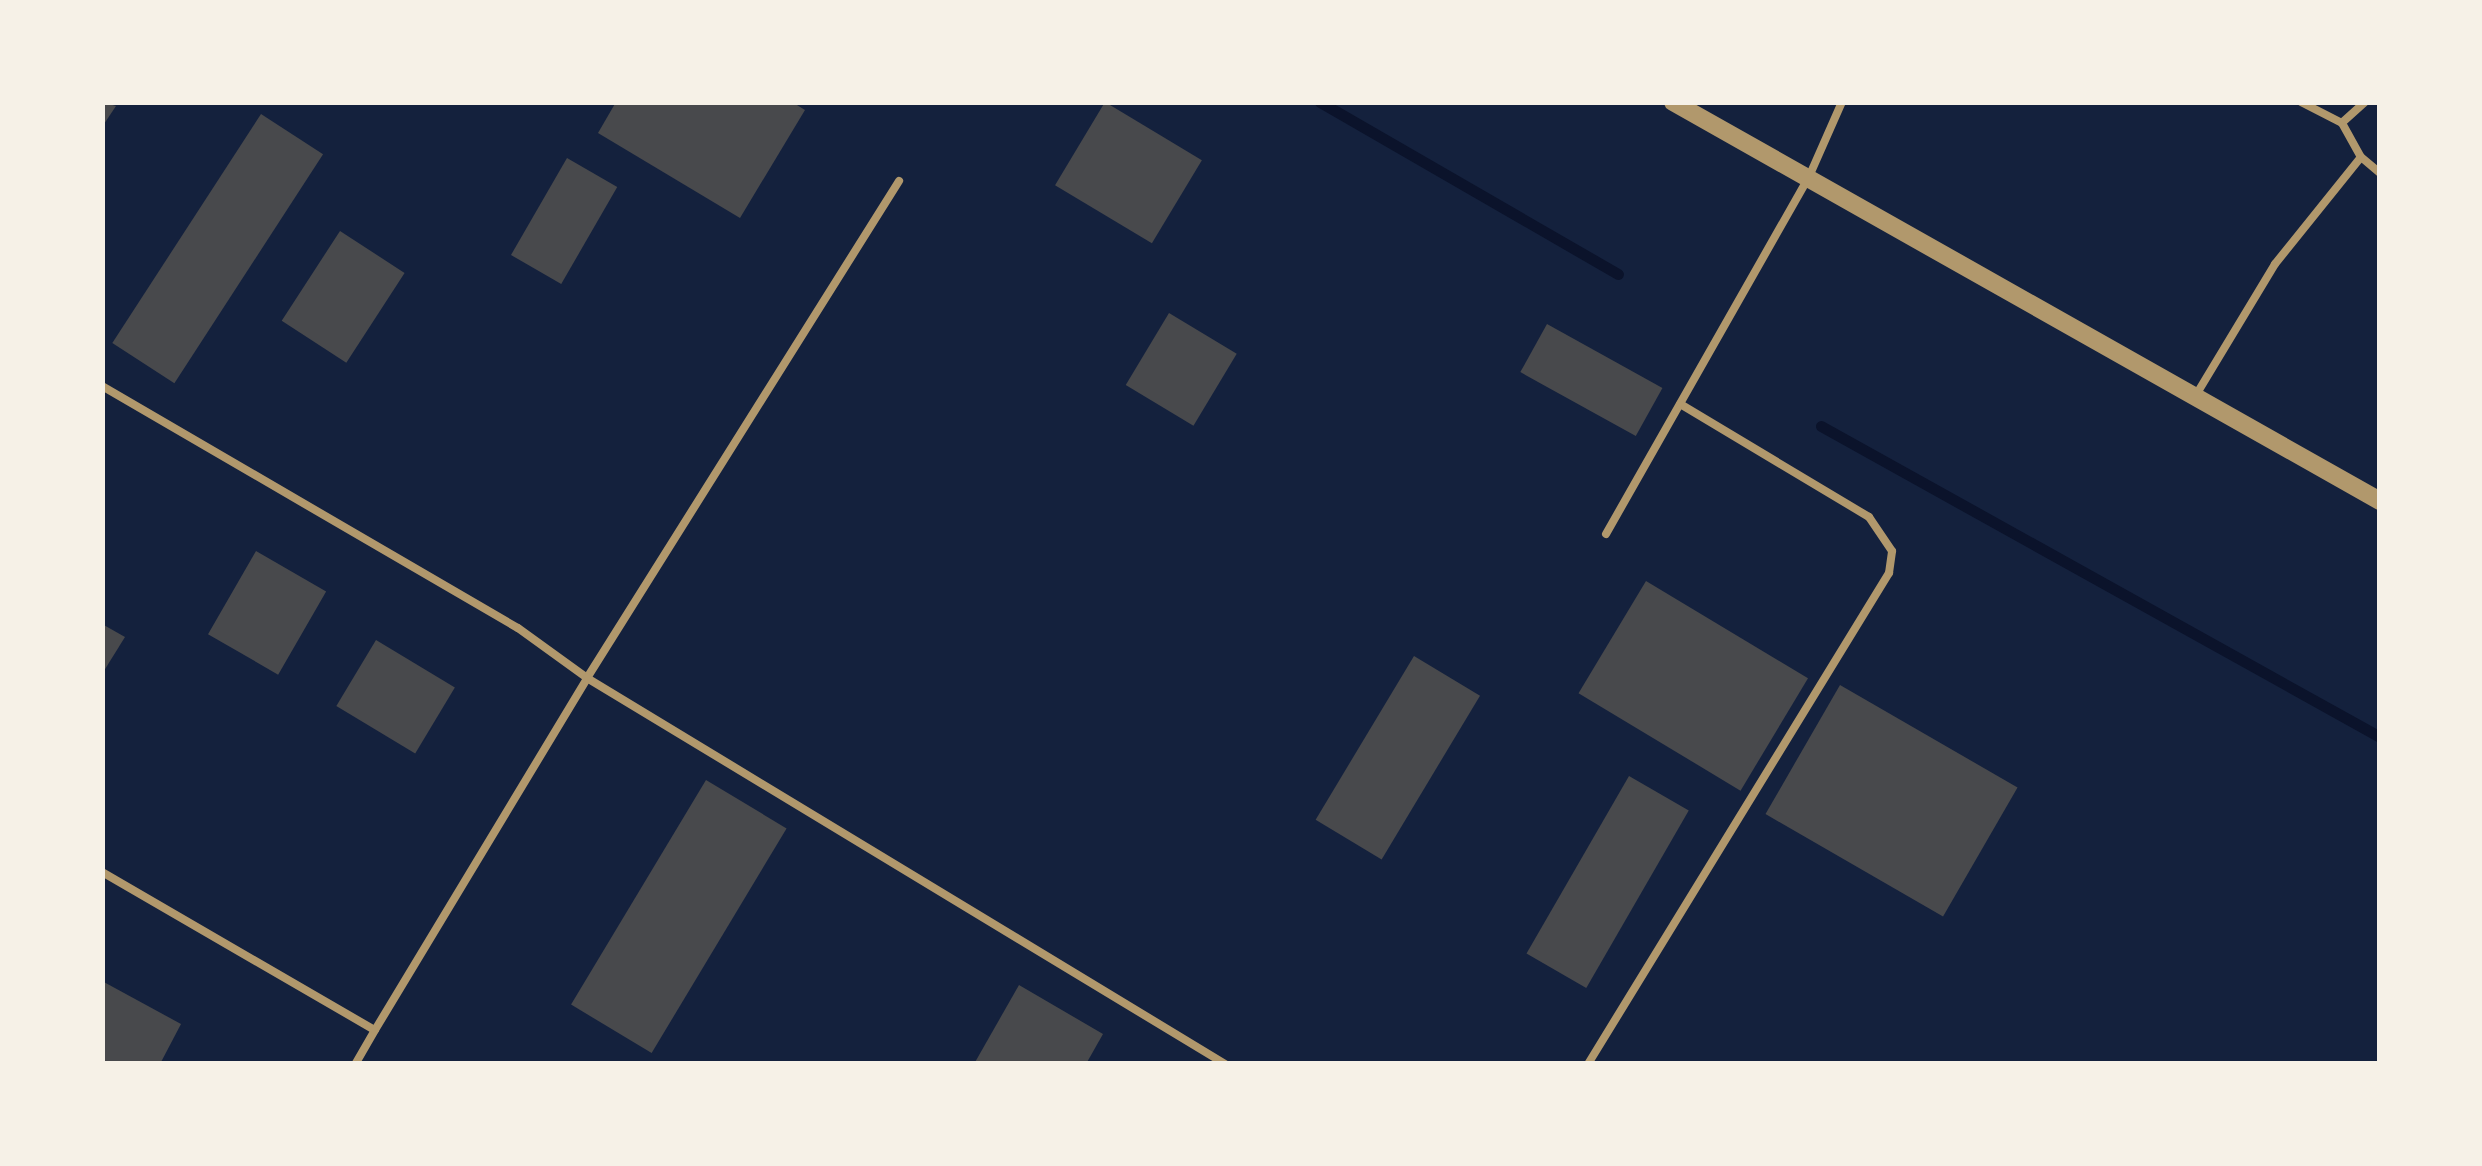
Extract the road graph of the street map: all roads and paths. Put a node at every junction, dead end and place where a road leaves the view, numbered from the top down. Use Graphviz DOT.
graph roads {
  1 [pos="1673,102"];
  2 [pos="1842,102"];
  3 [pos="2300,102"];
  4 [pos="2365,102"];
  5 [pos="2342,123"];
  6 [pos="2361,157"];
  7 [pos="2380,173"];
  8 [pos="1808,179"];
  9 [pos="899,181"];
  10 [pos="102,386"];
  11 [pos="2195,397"];
  12 [pos="1680,404"];
  13 [pos="2380,502"];
  14 [pos="1606,534"];
  15 [pos="588,678"];
  16 [pos="102,872"];
  17 [pos="375,1030"];
  18 [pos="355,1064"];
  19 [pos="1224,1064"];
  20 [pos="1588,1064"];
  1 -- 8 [label="street"];
  2 -- 8 [label="lane"];
  3 -- 5 [label="lane"];
  4 -- 5 [label="lane"];
  5 -- 6 [label="lane"];
  6 -- 7 [label="lane"];
  6 -- 11 [label="lane"];
  8 -- 11 [label="street"];
  8 -- 12 [label="lane"];
  9 -- 15 [label="lane"];
  10 -- 15 [label="lane"];
  11 -- 13 [label="street"];
  12 -- 14 [label="lane"];
  12 -- 20 [label="lane"];
  15 -- 17 [label="lane"];
  15 -- 19 [label="lane"];
  16 -- 17 [label="lane"];
  17 -- 18 [label="lane"];
}
